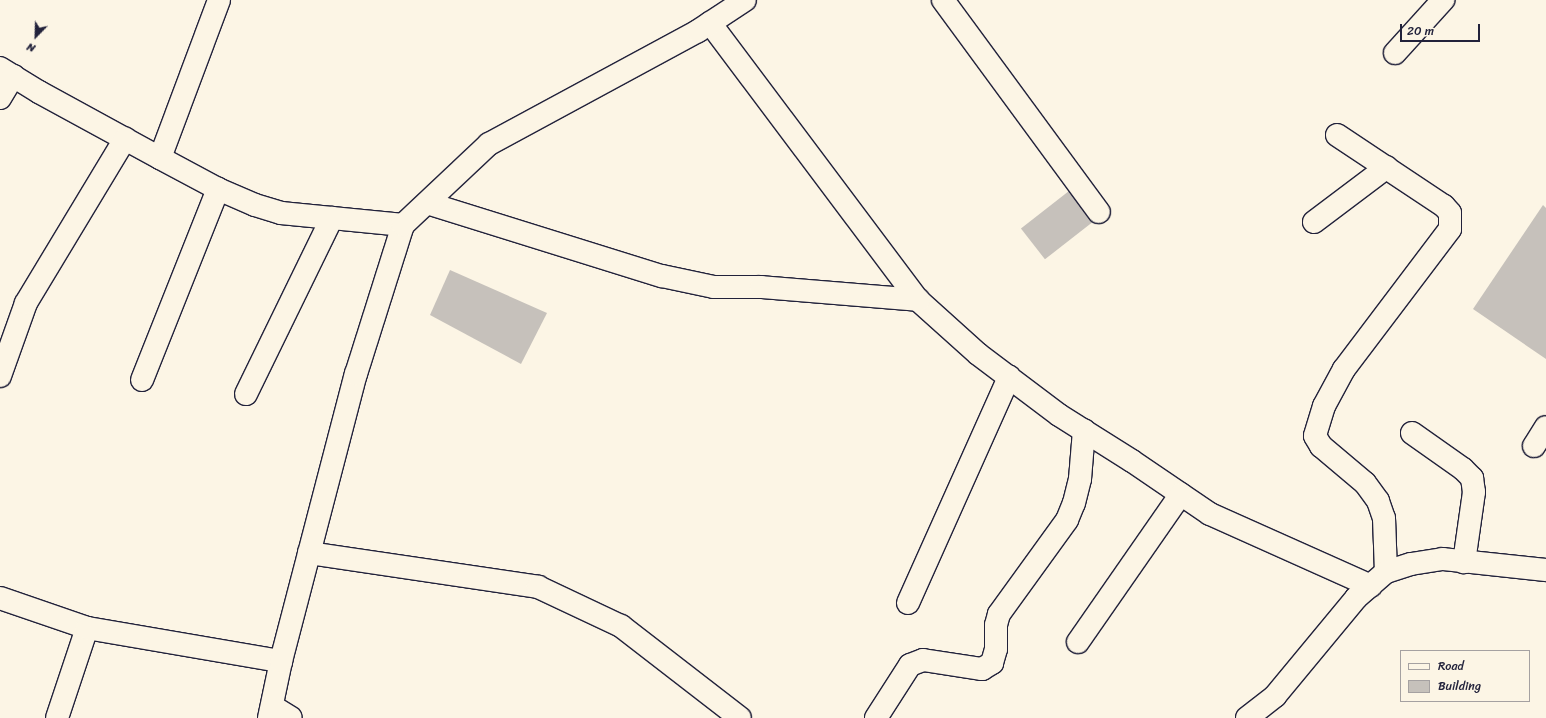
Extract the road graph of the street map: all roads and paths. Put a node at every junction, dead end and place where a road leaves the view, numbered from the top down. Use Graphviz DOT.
graph roads {
  1 [pos="219,0"];
  2 [pos="745,0"];
  3 [pos="943,0"];
  4 [pos="1443,0"];
  5 [pos="710,23"];
  6 [pos="1395,53"];
  7 [pos="7,72"];
  8 [pos="0,98"];
  9 [pos="1337,135"];
  10 [pos="124,139"];
  11 [pos="160,158"];
  12 [pos="1387,168"];
  13 [pos="218,189"];
  14 [pos="427,203"];
  15 [pos="1099,212"];
  16 [pos="332,218"];
  17 [pos="1314,222"];
  18 [pos="403,225"];
  19 [pos="918,300"];
  20 [pos="0,376"];
  21 [pos="1008,377"];
  22 [pos="142,380"];
  23 [pos="246,394"];
  24 [pos="1546,427"];
  25 [pos="1084,430"];
  26 [pos="1412,433"];
  27 [pos="1534,446"];
  28 [pos="1181,494"];
  29 [pos="309,553"];
  30 [pos="1464,562"];
  31 [pos="1546,570"];
  32 [pos="1378,579"];
  33 [pos="0,598"];
  34 [pos="908,603"];
  35 [pos="87,628"];
  36 [pos="1078,642"];
  37 [pos="281,661"];
  38 [pos="270,712"];
  39 [pos="57,718"];
  40 [pos="291,718"];
  41 [pos="740,718"];
  42 [pos="876,718"];
  43 [pos="1247,718"];
  1 -- 11 [label="street"];
  2 -- 5 [label="street"];
  3 -- 15 [label="street"];
  4 -- 6 [label="street"];
  5 -- 14 [label="street"];
  5 -- 19 [label="street"];
  7 -- 8 [label="street"];
  7 -- 10 [label="street"];
  9 -- 12 [label="street"];
  10 -- 11 [label="street"];
  10 -- 20 [label="street"];
  11 -- 13 [label="street"];
  12 -- 17 [label="street"];
  12 -- 32 [label="street"];
  13 -- 16 [label="street"];
  13 -- 22 [label="street"];
  14 -- 18 [label="street"];
  14 -- 19 [label="street"];
  16 -- 18 [label="street"];
  16 -- 23 [label="street"];
  18 -- 29 [label="street"];
  19 -- 21 [label="street"];
  21 -- 25 [label="street"];
  21 -- 34 [label="street"];
  24 -- 27 [label="street"];
  25 -- 28 [label="street"];
  25 -- 42 [label="street"];
  26 -- 30 [label="street"];
  28 -- 32 [label="street"];
  28 -- 36 [label="street"];
  29 -- 37 [label="street"];
  29 -- 41 [label="street"];
  30 -- 31 [label="street"];
  30 -- 32 [label="street"];
  32 -- 43 [label="street"];
  33 -- 35 [label="street"];
  35 -- 37 [label="street"];
  35 -- 39 [label="street"];
  37 -- 38 [label="street"];
  38 -- 40 [label="street"];
}
